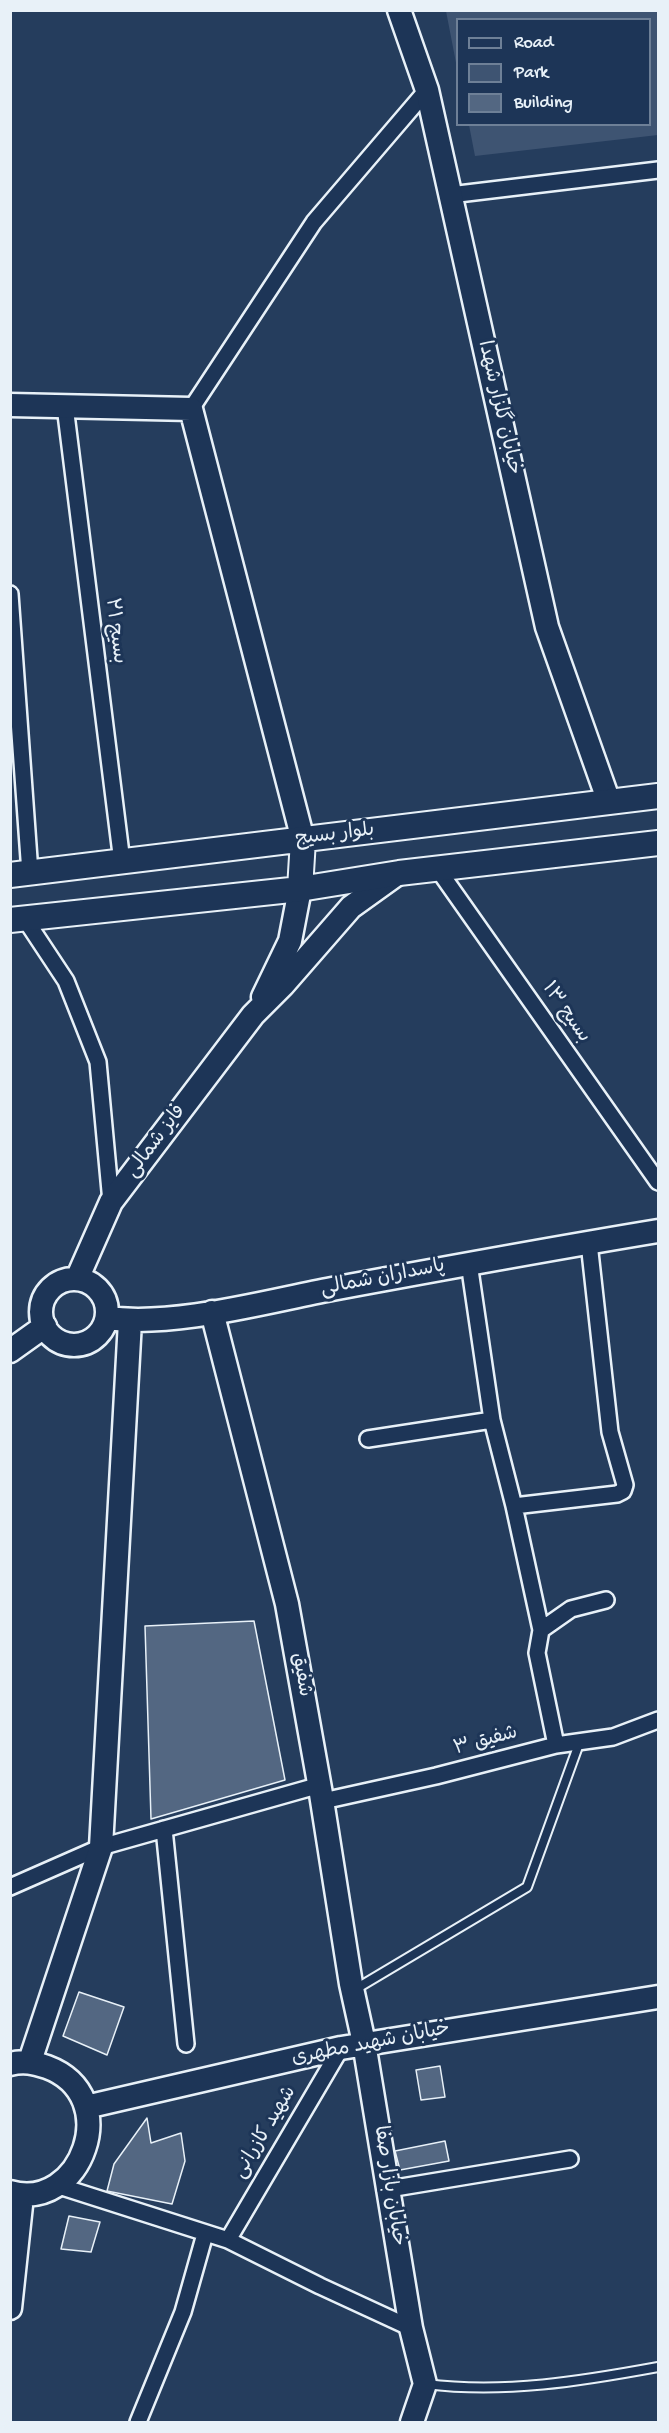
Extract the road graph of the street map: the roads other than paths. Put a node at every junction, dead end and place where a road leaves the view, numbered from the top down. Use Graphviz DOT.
graph roads {
  1 [pos="399,10"];
  2 [pos="427,90"];
  3 [pos="658,170"];
  4 [pos="450,195"];
  5 [pos="10,405"];
  6 [pos="64,406"];
  7 [pos="191,409"];
  8 [pos="10,594"];
  9 [pos="658,796"];
  10 [pos="609,802"];
  11 [pos="303,840"];
  12 [pos="658,843"];
  13 [pos="122,862"];
  14 [pos="437,868"];
  15 [pos="399,873"];
  16 [pos="20,874"];
  17 [pos="300,889"];
  18 [pos="18,920"];
  19 [pos="254,1015"];
  20 [pos="658,1182"];
  21 [pos="111,1202"];
  22 [pos="658,1231"];
  23 [pos="589,1243"];
  24 [pos="469,1263"];
  25 [pos="77,1279"];
  26 [pos="212,1312"];
  27 [pos="107,1317"];
  28 [pos="130,1321"];
  29 [pos="45,1326"];
  30 [pos="11,1351"];
  31 [pos="492,1420"];
  32 [pos="368,1438"];
  33 [pos="514,1506"];
  34 [pos="606,1600"];
  35 [pos="541,1630"];
  36 [pos="658,1720"];
  37 [pos="580,1742"];
  38 [pos="556,1745"];
  39 [pos="321,1793"];
  40 [pos="164,1829"];
  41 [pos="101,1847"];
  42 [pos="10,1887"];
  43 [pos="352,1990"];
  44 [pos="658,1997"];
  45 [pos="364,2043"];
  46 [pos="186,2044"];
  47 [pos="341,2048"];
  48 [pos="20,2062"];
  49 [pos="86,2107"];
  50 [pos="570,2159"];
  51 [pos="57,2185"];
  52 [pos="389,2189"];
  53 [pos="16,2194"];
  54 [pos="205,2234"];
  55 [pos="228,2240"];
  56 [pos="10,2308"];
  57 [pos="411,2328"];
  58 [pos="658,2367"];
  59 [pos="425,2384"];
  60 [pos="138,2422"];
  61 [pos="412,2422"];
  1 -- 2 [label="main road, خیابان گلزار شهدا"];
  2 -- 4 [label="main road, خیابان گلزار شهدا"];
  2 -- 7 [label="street"];
  3 -- 4 [label="street"];
  4 -- 10 [label="main road, خیابان گلزار شهدا"];
  5 -- 6 [label="main road"];
  6 -- 7 [label="main road"];
  6 -- 13 [label="street, بسیج ۲۱"];
  7 -- 11 [label="main road"];
  8 -- 16 [label="street"];
  9 -- 10 [label="main road, بلوار بسیج"];
  10 -- 11 [label="main road, بلوار بسیج"];
  11 -- 13 [label="main road, بلوار بسیج"];
  11 -- 17 [label="main road"];
  12 -- 14 [label="main road"];
  13 -- 16 [label="main road, بلوار بسیج"];
  14 -- 15 [label="main road"];
  14 -- 20 [label="street, بسیج ۱۳"];
  15 -- 17 [label="main road"];
  15 -- 19 [label="main road, فایز شمالی"];
  17 -- 18 [label="main road"];
  17 -- 19 [label="main road, فایز شمالی"];
  18 -- 21 [label="street"];
  19 -- 21 [label="main road, فایز شمالی"];
  21 -- 25 [label="main road, فایز شمالی"];
  22 -- 23 [label="main road, پاسداران شمالی"];
  23 -- 24 [label="main road, پاسداران شمالی"];
  23 -- 33 [label="street"];
  24 -- 26 [label="main road, پاسداران شمالی"];
  24 -- 31 [label="street"];
  25 -- 27 [label="main road"];
  25 -- 29 [label="main road"];
  26 -- 28 [label="main road, پاسداران شمالی"];
  26 -- 39 [label="main road, شفیق"];
  27 -- 28 [label="main road, پاسداران شمالی"];
  27 -- 29 [label="main road"];
  28 -- 41 [label="main road"];
  29 -- 30 [label="main road"];
  31 -- 32 [label="street"];
  31 -- 33 [label="street"];
  33 -- 35 [label="street"];
  34 -- 35 [label="street"];
  35 -- 38 [label="street"];
  36 -- 37 [label="street, شفیق ۳"];
  37 -- 38 [label="street, شفیق ۳"];
  37 -- 43 [label="lane"];
  38 -- 39 [label="street, شفیق ۳"];
  39 -- 40 [label="street, شفیق ۳"];
  39 -- 43 [label="main road, شفیق"];
  40 -- 41 [label="street, شفیق ۳"];
  40 -- 46 [label="street"];
  41 -- 42 [label="street, شفیق ۳"];
  41 -- 48 [label="main road"];
  43 -- 45 [label="main road, شفیق"];
  44 -- 45 [label="main road, خیابان شهید مطهری"];
  45 -- 47 [label="main road, خیابان شهید مطهری"];
  45 -- 52 [label="main road, خیابان بازار صفا"];
  47 -- 49 [label="main road, خیابان شهید مطهری"];
  47 -- 55 [label="street, شهید کازرانی"];
  48 -- 49 [label="main road"];
  49 -- 51 [label="main road"];
  50 -- 52 [label="street"];
  51 -- 53 [label="main road"];
  51 -- 54 [label="street"];
  52 -- 57 [label="main road, خیابان بازار صفا"];
  53 -- 56 [label="main road"];
  54 -- 55 [label="street"];
  54 -- 60 [label="street"];
  55 -- 57 [label="street"];
  57 -- 59 [label="main road"];
  58 -- 59 [label="lane"];
  59 -- 61 [label="main road"];
}
